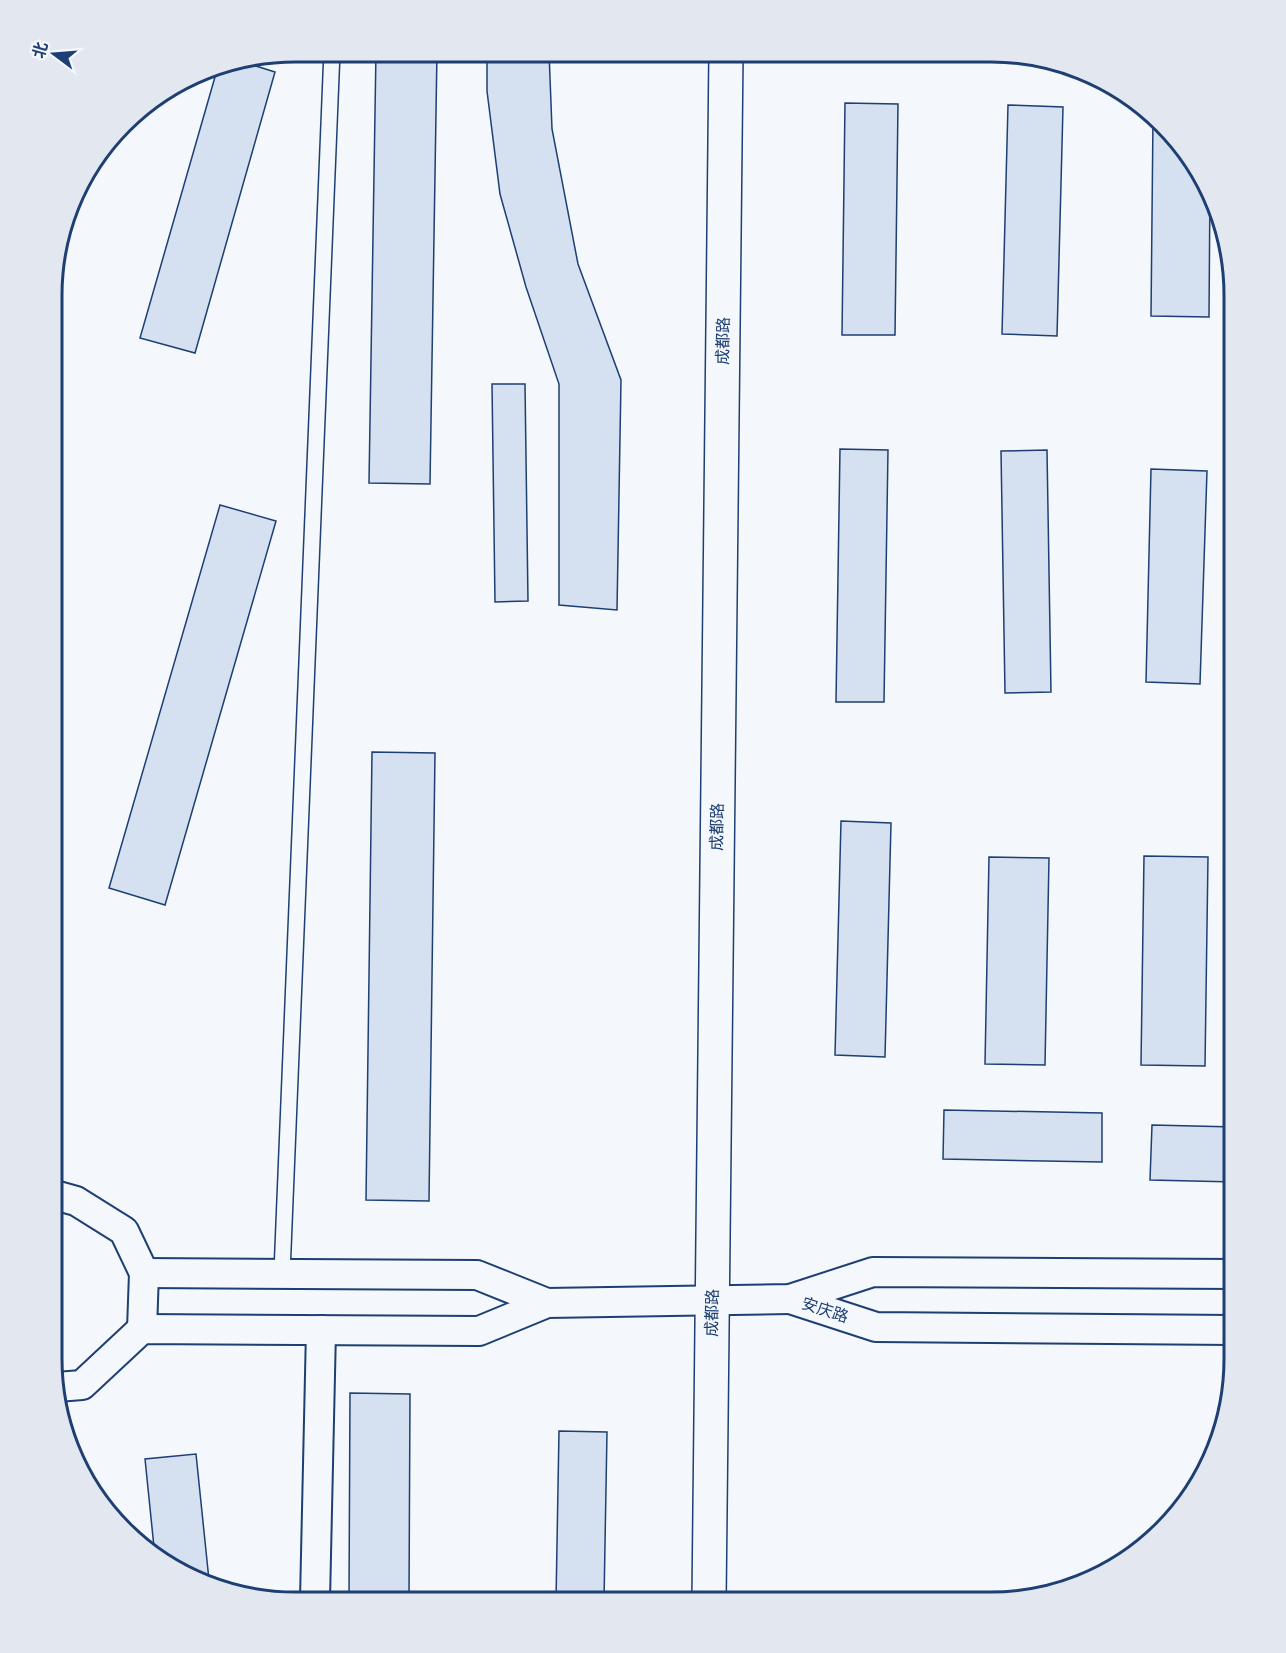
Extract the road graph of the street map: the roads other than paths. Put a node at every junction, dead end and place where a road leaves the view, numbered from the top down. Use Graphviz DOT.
graph roads {
  1 [pos="332,62"];
  2 [pos="726,62"];
  3 [pos="62,1197"];
  4 [pos="144,1273"];
  5 [pos="282,1274"];
  6 [pos="1224,1275"];
  7 [pos="790,1299"];
  8 [pos="712,1300"];
  9 [pos="547,1303"];
  10 [pos="142,1329"];
  11 [pos="321,1330"];
  12 [pos="1224,1330"];
  13 [pos="63,1387"];
  14 [pos="315,1592"];
  15 [pos="709,1592"];
  1 -- 5 [label="lane"];
  2 -- 8 [label="street, 成都路"];
  3 -- 4 [label="street"];
  4 -- 5 [label="street"];
  4 -- 10 [label="street"];
  5 -- 9 [label="street"];
  6 -- 7 [label="street, 安庆路"];
  7 -- 8 [label="street"];
  7 -- 12 [label="street, 安庆路"];
  8 -- 9 [label="street"];
  8 -- 15 [label="street, 成都路"];
  9 -- 11 [label="street"];
  10 -- 11 [label="street"];
  10 -- 13 [label="street"];
  11 -- 14 [label="street"];
}
